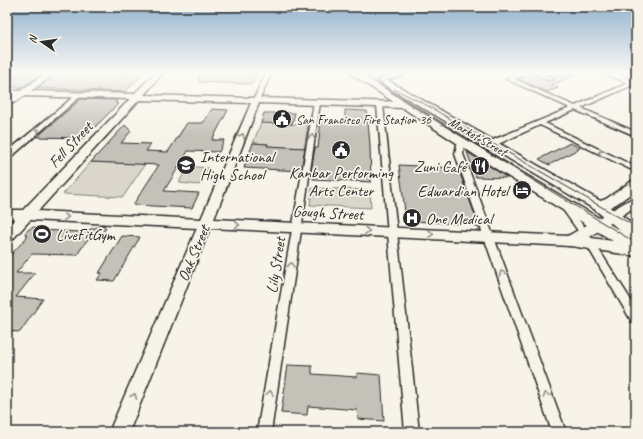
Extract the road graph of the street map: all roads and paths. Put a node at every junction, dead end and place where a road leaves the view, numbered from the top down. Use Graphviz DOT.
graph roads {
  1 [pos="22,94"];
  2 [pos="50,94"];
  3 [pos="139,94"];
  4 [pos="259,94"];
  5 [pos="387,94"];
  6 [pos="406,94"];
  7 [pos="544,94"];
  8 [pos="607,94"];
  9 [pos="79,95"];
  10 [pos="137,97"];
  11 [pos="256,101"];
  12 [pos="317,103"];
  13 [pos="7,104"];
  14 [pos="380,105"];
  15 [pos="404,105"];
  16 [pos="574,108"];
  17 [pos="540,123"];
  18 [pos="636,134"];
  19 [pos="461,140"];
  20 [pos="491,144"];
  21 [pos="473,148"];
  22 [pos="7,156"];
  23 [pos="636,170"];
  24 [pos="636,184"];
  25 [pos="585,198"];
  26 [pos="636,200"];
  27 [pos="562,203"];
  28 [pos="599,206"];
  29 [pos="7,214"];
  30 [pos="27,215"];
  31 [pos="609,218"];
  32 [pos="636,222"];
  33 [pos="206,224"];
  34 [pos="297,228"];
  35 [pos="392,232"];
  36 [pos="636,234"];
  37 [pos="7,236"];
  38 [pos="490,237"];
  39 [pos="587,238"];
  40 [pos="570,241"];
  41 [pos="636,248"];
  42 [pos="636,318"];
  43 [pos="119,432"];
  44 [pos="264,432"];
  45 [pos="412,432"];
  46 [pos="559,432"];
  1 -- 13 [label="main road"];
  2 -- 9 [label="main road"];
  3 -- 10 [label="main road, Fell Street"];
  4 -- 11 [label="street, Oak Street"];
  5 -- 15 [label="main road, Market Street"];
  6 -- 20 [label="main road, Market Street"];
  7 -- 16 [label="street"];
  8 -- 16 [label="street"];
  9 -- 10 [label="main road"];
  22 -- 9 [label="street, one-way"];
  10 -- 11 [label="main road"];
  10 -- 30 [label="main road, Fell Street"];
  11 -- 12 [label="main road"];
  33 -- 11 [label="main road, Oak Street, one-way"];
  12 -- 14 [label="main road"];
  34 -- 12 [label="street, Lily Street, one-way"];
  14 -- 15 [label="main road"];
  14 -- 35 [label="street"];
  15 -- 19 [label="main road, Market Street"];
  15 -- 25 [label="main road, Market Street"];
  16 -- 17 [label="street"];
  16 -- 18 [label="street"];
  17 -- 20 [label="street"];
  23 -- 17 [label="street, one-way"];
  19 -- 21 [label="main road, Market Street"];
  19 -- 38 [label="street"];
  20 -- 25 [label="main road, Market Street"];
  21 -- 27 [label="main road, Market Street"];
  21 -- 31 [label="main road, Market Street"];
  24 -- 28 [label="main road"];
  25 -- 28 [label="main road, Market Street"];
  26 -- 31 [label="main road"];
  27 -- 31 [label="main road, Market Street"];
  27 -- 39 [label="street"];
  28 -- 31 [label="main road, Market Street"];
  29 -- 30 [label="main road, Gough Street"];
  30 -- 33 [label="main road, Gough Street, one-way"];
  30 -- 37 [label="main road, Fell Street"];
  31 -- 32 [label="main road, Market Street"];
  31 -- 36 [label="main road, Market Street"];
  31 -- 39 [label="main road"];
  31 -- 41 [label="main road, Market Street"];
  33 -- 34 [label="main road, Gough Street, one-way"];
  43 -- 33 [label="main road, Oak Street, one-way"];
  34 -- 35 [label="main road, Gough Street, one-way"];
  44 -- 34 [label="street, Lily Street, one-way"];
  35 -- 38 [label="main road, Gough Street, one-way"];
  35 -- 45 [label="street"];
  38 -- 40 [label="main road, Gough Street"];
  46 -- 38 [label="street, one-way"];
  39 -- 40 [label="main road"];
  39 -- 41 [label="main road"];
  39 -- 42 [label="street"];
}
